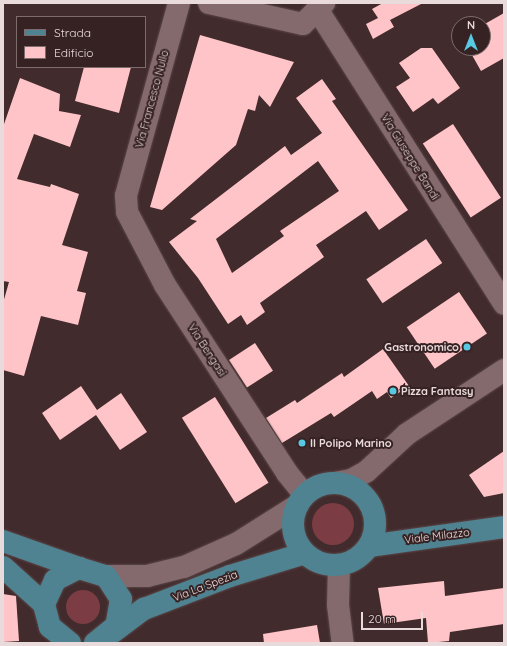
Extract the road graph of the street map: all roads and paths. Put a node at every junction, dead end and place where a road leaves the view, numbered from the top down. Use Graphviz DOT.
graph roads {
  1 [pos="179,3"];
  2 [pos="208,3"];
  3 [pos="321,6"];
  4 [pos="126,196"];
  5 [pos="504,304"];
  6 [pos="504,370"];
  7 [pos="334,483"];
  8 [pos="302,500"];
  9 [pos="504,527"];
  10 [pos="3,541"];
  11 [pos="369,546"];
  12 [pos="305,553"];
  13 [pos="339,565"];
  14 [pos="3,567"];
  15 [pos="80,568"];
  16 [pos="106,576"];
  17 [pos="44,608"];
  18 [pos="103,638"];
  19 [pos="42,643"];
  20 [pos="70,643"];
  21 [pos="343,643"];
  1 -- 4 [label="street, Via Francesco Nullo"];
  2 -- 3 [label="street"];
  3 -- 5 [label="street, Via Giuseppe Bandi"];
  4 -- 8 [label="street, Via Bengasi"];
  6 -- 7 [label="street"];
  7 -- 8 [label="main road"];
  7 -- 11 [label="main road"];
  8 -- 12 [label="main road"];
  8 -- 16 [label="street"];
  9 -- 11 [label="main road, Viale Milazzo"];
  10 -- 15 [label="main road"];
  11 -- 13 [label="main road"];
  12 -- 13 [label="main road"];
  12 -- 18 [label="main road, Via La Spezia"];
  13 -- 21 [label="street"];
  14 -- 17 [label="main road"];
  15 -- 16 [label="main road"];
  15 -- 17 [label="main road"];
  16 -- 18 [label="main road, Via La Spezia"];
  17 -- 19 [label="main road"];
  17 -- 20 [label="main road"];
}
